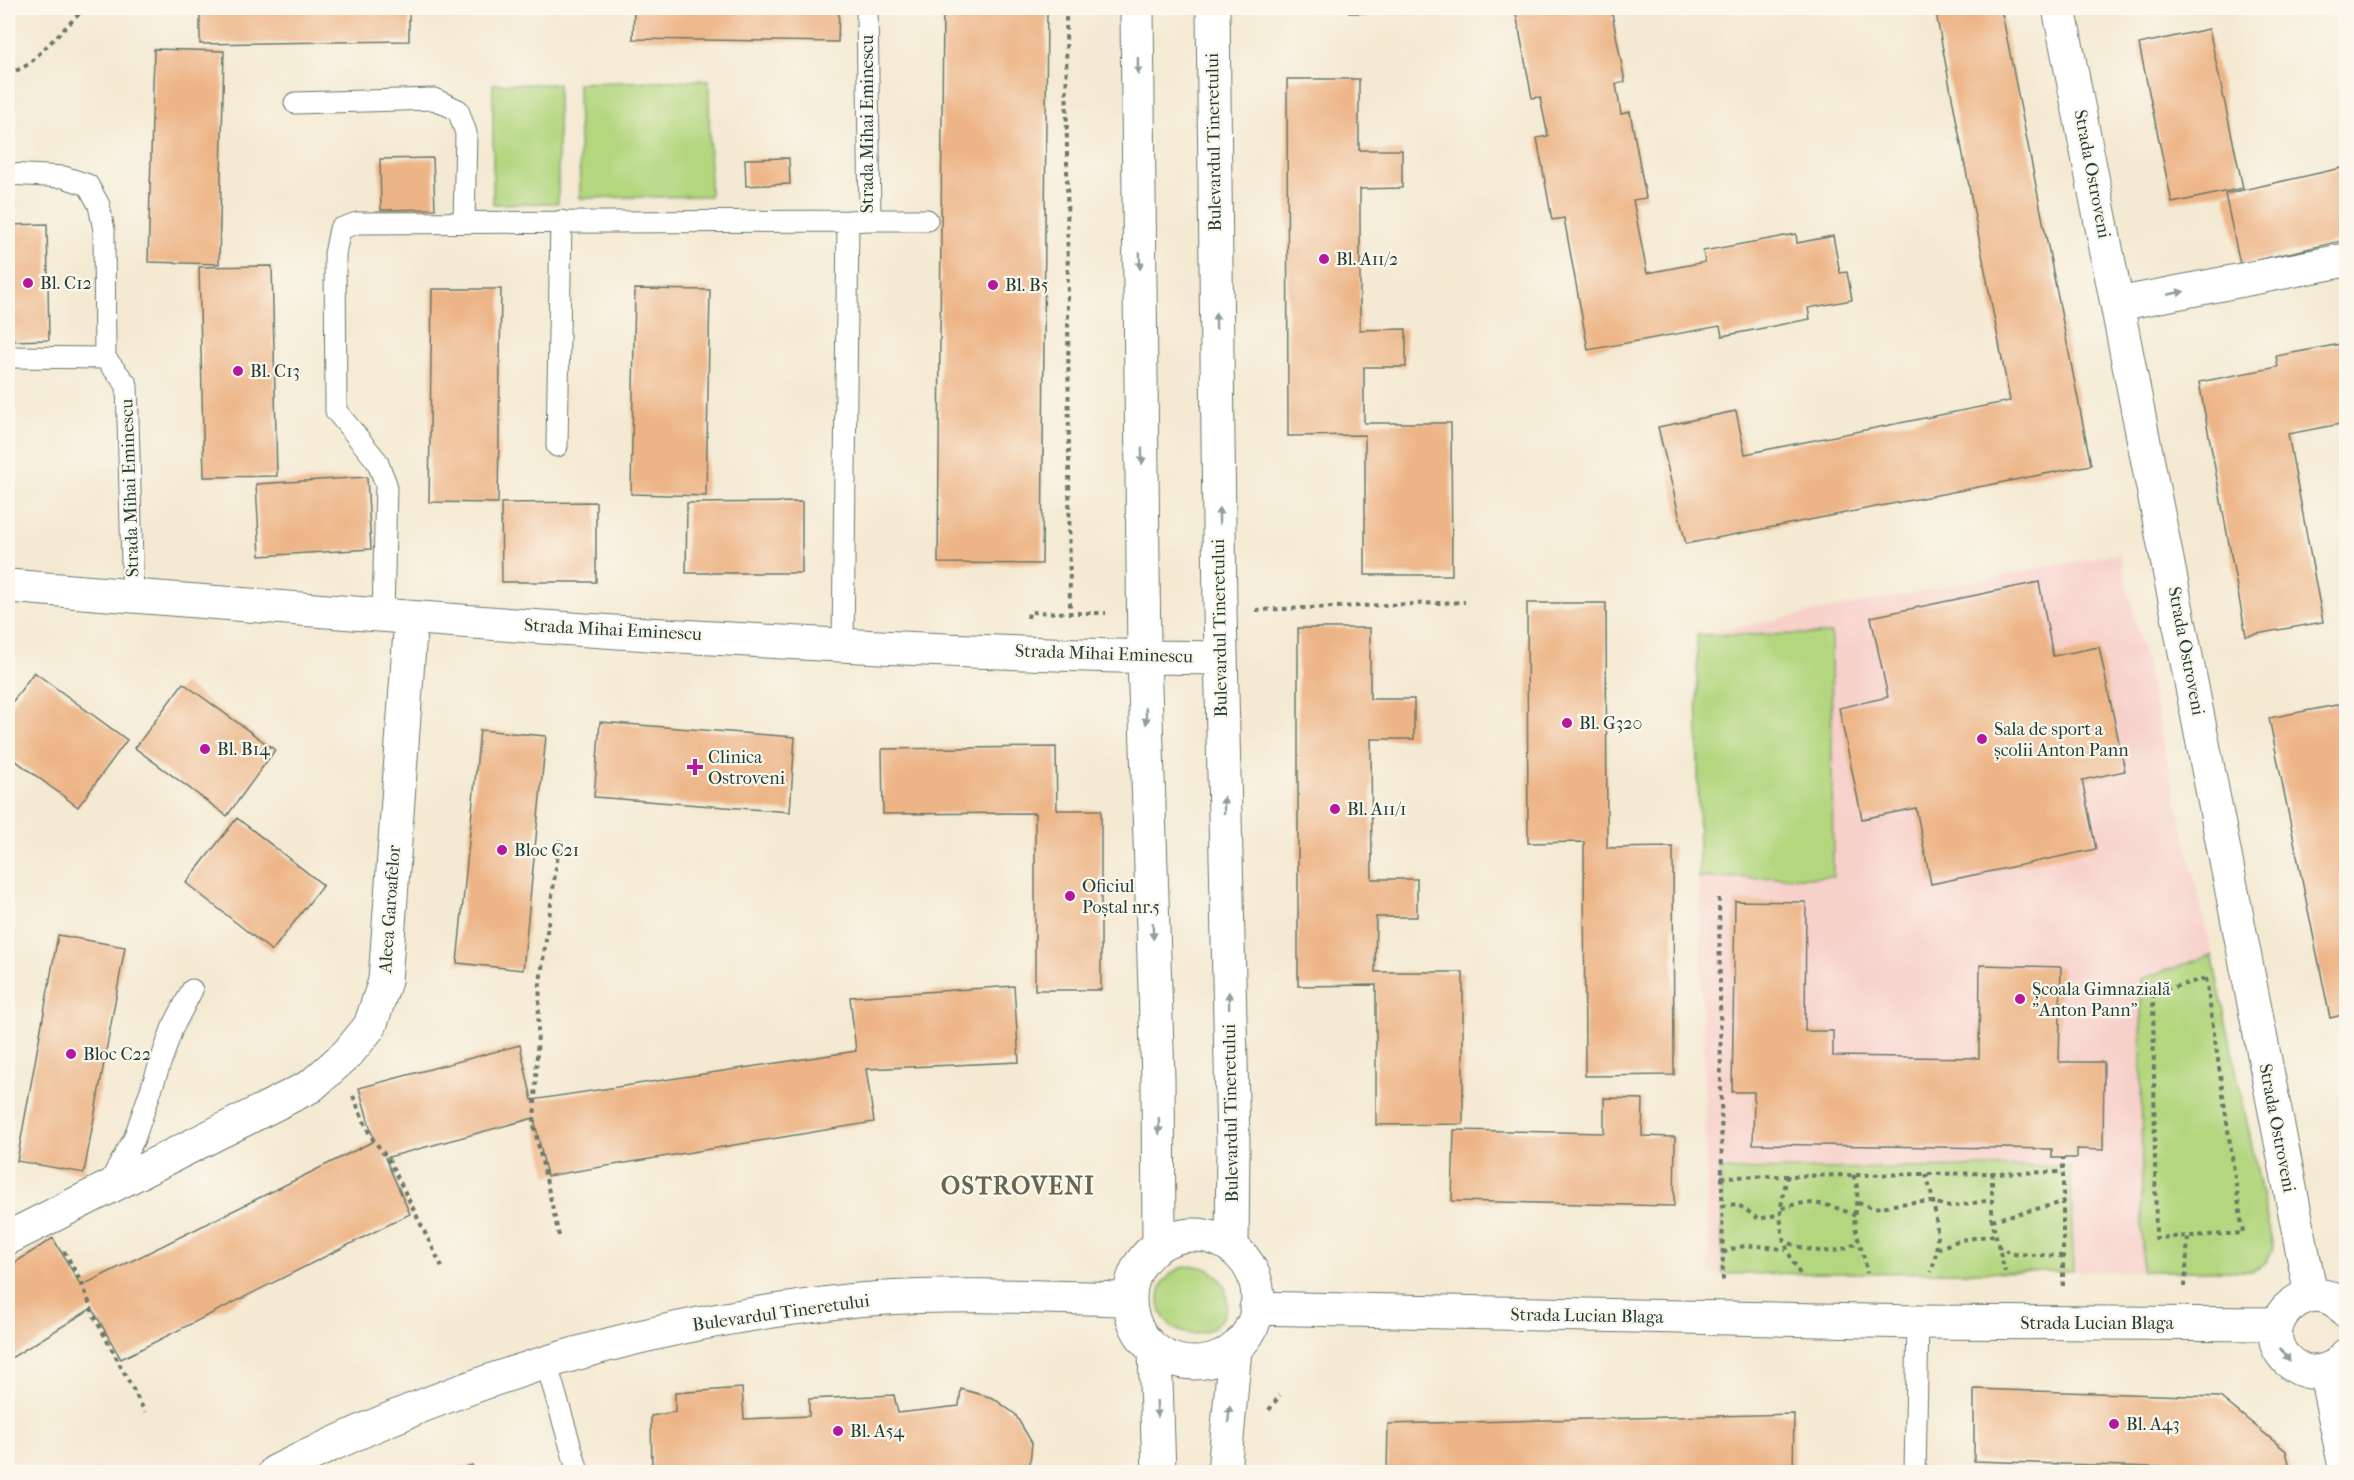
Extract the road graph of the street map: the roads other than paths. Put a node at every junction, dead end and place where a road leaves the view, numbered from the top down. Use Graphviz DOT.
graph roads {
  1 [pos="867,8"];
  2 [pos="1137,8"];
  3 [pos="1213,8"];
  4 [pos="2059,8"];
  5 [pos="295,103"];
  6 [pos="8,174"];
  7 [pos="870,220"];
  8 [pos="927,220"];
  9 [pos="561,221"];
  10 [pos="848,221"];
  11 [pos="464,222"];
  12 [pos="2346,260"];
  13 [pos="2118,304"];
  14 [pos="8,357"];
  15 [pos="105,358"];
  16 [pos="557,446"];
  17 [pos="8,586"];
  18 [pos="133,596"];
  19 [pos="397,617"];
  20 [pos="843,644"];
  21 [pos="1144,657"];
  22 [pos="1220,658"];
  23 [pos="192,990"];
  24 [pos="107,1188"];
  25 [pos="8,1238"];
  26 [pos="1159,1245"];
  27 [pos="1232,1248"];
  28 [pos="2311,1295"];
  29 [pos="1130,1299"];
  30 [pos="1256,1308"];
  31 [pos="2346,1312"];
  32 [pos="1917,1322"];
  33 [pos="2277,1324"];
  34 [pos="1234,1349"];
  35 [pos="1155,1350"];
  36 [pos="546,1362"];
  37 [pos="2336,1362"];
  38 [pos="275,1473"];
  39 [pos="578,1473"];
  40 [pos="1159,1473"];
  41 [pos="1224,1473"];
  42 [pos="1915,1473"];
  43 [pos="2346,1473"];
  1 -- 7 [label="lane, Strada Mihai Eminescu"];
  2 -- 21 [label="street, one-way"];
  22 -- 3 [label="street, Bulevardul Tineretului, one-way"];
  4 -- 13 [label="street, Strada Ostroveni"];
  5 -- 11 [label="lane"];
  6 -- 15 [label="lane"];
  7 -- 8 [label="lane"];
  7 -- 10 [label="lane, Strada Mihai Eminescu"];
  9 -- 10 [label="lane, Strada Mihai Eminescu"];
  9 -- 11 [label="lane, Strada Mihai Eminescu"];
  9 -- 16 [label="lane"];
  10 -- 20 [label="lane, Strada Mihai Eminescu"];
  11 -- 19 [label="lane, Strada Mihai Eminescu"];
  13 -- 12 [label="street, one-way"];
  13 -- 28 [label="street, Strada Ostroveni"];
  14 -- 15 [label="lane"];
  15 -- 18 [label="lane, Strada Mihai Eminescu"];
  17 -- 18 [label="street, Strada Mihai Eminescu"];
  18 -- 19 [label="street, Strada Mihai Eminescu"];
  19 -- 20 [label="street, Strada Mihai Eminescu"];
  19 -- 24 [label="street, Aleea Garoafelor"];
  20 -- 21 [label="street, Strada Mihai Eminescu"];
  21 -- 22 [label="street, Strada Mihai Eminescu"];
  21 -- 26 [label="street, one-way"];
  27 -- 22 [label="street, Bulevardul Tineretului, one-way"];
  23 -- 24 [label="lane"];
  24 -- 25 [label="street, Aleea Garoafelor"];
  26 -- 27 [label="street"];
  26 -- 29 [label="street"];
  27 -- 30 [label="street"];
  28 -- 31 [label="street"];
  28 -- 33 [label="street"];
  29 -- 35 [label="street"];
  29 -- 36 [label="street, Bulevardul Tineretului"];
  30 -- 32 [label="street, Strada Lucian Blaga"];
  30 -- 34 [label="street"];
  32 -- 33 [label="street, Strada Lucian Blaga"];
  32 -- 42 [label="lane"];
  33 -- 37 [label="street, one-way"];
  34 -- 35 [label="street"];
  41 -- 34 [label="street, one-way"];
  35 -- 40 [label="street, one-way"];
  36 -- 38 [label="street, Bulevardul Tineretului"];
  36 -- 39 [label="lane"];
  37 -- 43 [label="street"];
}
